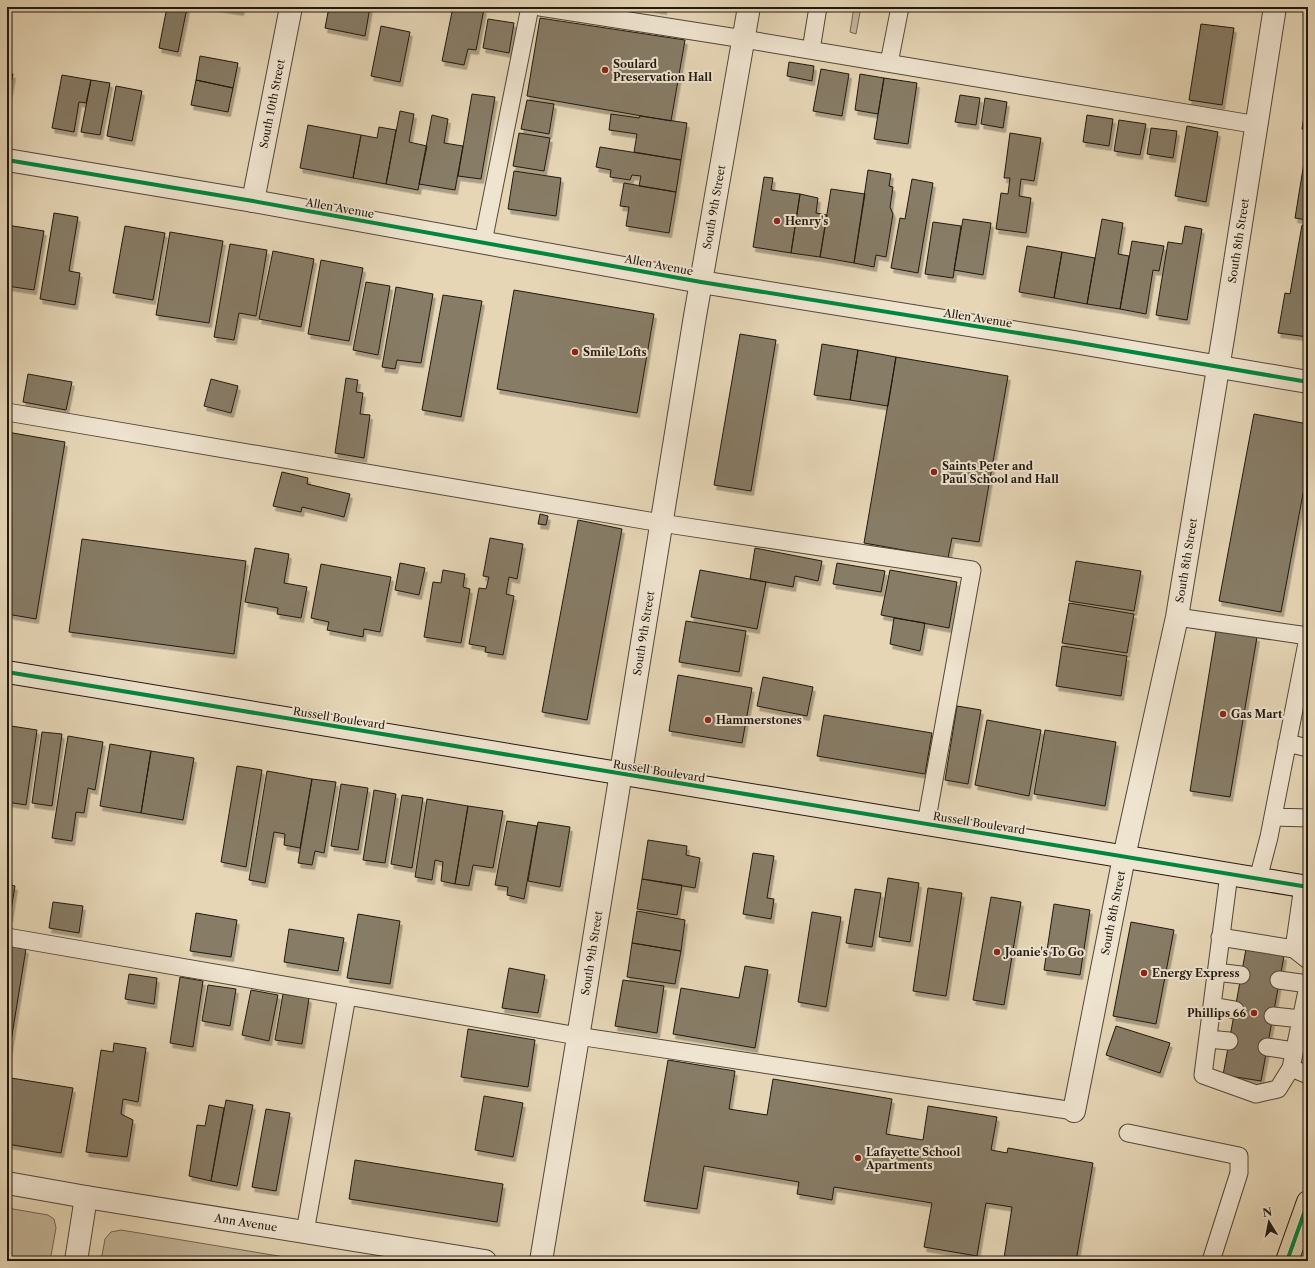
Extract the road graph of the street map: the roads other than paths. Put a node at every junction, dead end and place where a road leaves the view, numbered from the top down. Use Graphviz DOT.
graph roads {
  1 [pos="291,7"];
  2 [pos="530,7"];
  3 [pos="540,7"];
  4 [pos="749,7"];
  5 [pos="818,7"];
  6 [pos="900,7"];
  7 [pos="1276,7"];
  8 [pos="744,39"];
  9 [pos="811,50"];
  10 [pos="889,63"];
  11 [pos="1258,125"];
  12 [pos="7,160"];
  13 [pos="253,201"];
  14 [pos="483,242"];
  15 [pos="701,282"];
  16 [pos="1218,367"];
  17 [pos="1308,382"];
  18 [pos="7,412"];
  19 [pos="661,523"];
  20 [pos="1176,617"];
  21 [pos="1308,637"];
  22 [pos="7,672"];
  23 [pos="1303,687"];
  24 [pos="1287,744"];
  25 [pos="1308,748"];
  26 [pos="621,774"];
  27 [pos="1273,817"];
  28 [pos="1308,818"];
  29 [pos="926,824"];
  30 [pos="1124,857"];
  31 [pos="1228,874"];
  32 [pos="1258,879"];
  33 [pos="1305,887"];
  34 [pos="7,937"];
  35 [pos="1220,937"];
  36 [pos="1294,949"];
  37 [pos="1308,960"];
  38 [pos="1216,972"];
  39 [pos="1241,975"];
  40 [pos="1279,980"];
  41 [pos="1308,985"];
  42 [pos="347,996"];
  43 [pos="1212,1006"];
  44 [pos="1235,1010"];
  45 [pos="1304,1012"];
  46 [pos="1273,1016"];
  47 [pos="578,1036"];
  48 [pos="1208,1039"];
  49 [pos="1229,1042"];
  50 [pos="1267,1047"];
  51 [pos="1294,1051"];
  52 [pos="1291,1068"];
  53 [pos="1308,1075"];
  54 [pos="1074,1110"];
  55 [pos="1128,1133"];
  56 [pos="7,1183"];
  57 [pos="86,1197"];
  58 [pos="1308,1202"];
  59 [pos="305,1232"];
  60 [pos="76,1261"];
  61 [pos="485,1261"];
  62 [pos="541,1261"];
  63 [pos="1211,1261"];
  64 [pos="1286,1261"];
  1 -- 13 [label="street, South 10th Street"];
  2 -- 14 [label="lane"];
  3 -- 8 [label="lane"];
  4 -- 8 [label="street, South 9th Street"];
  5 -- 9 [label="lane"];
  6 -- 10 [label="lane"];
  7 -- 11 [label="street, South 8th Street"];
  8 -- 9 [label="lane"];
  8 -- 15 [label="street, South 9th Street"];
  9 -- 10 [label="lane"];
  10 -- 11 [label="lane"];
  11 -- 16 [label="street, South 8th Street"];
  12 -- 13 [label="street, Allen Avenue"];
  13 -- 14 [label="street, Allen Avenue"];
  14 -- 15 [label="street, Allen Avenue"];
  15 -- 16 [label="street, Allen Avenue"];
  15 -- 19 [label="street, South 9th Street"];
  16 -- 17 [label="street, Allen Avenue"];
  16 -- 20 [label="street, South 8th Street"];
  18 -- 19 [label="lane"];
  19 -- 26 [label="street, South 9th Street"];
  19 -- 29 [label="lane"];
  20 -- 21 [label="lane"];
  20 -- 30 [label="street, South 8th Street"];
  21 -- 23 [label="lane"];
  22 -- 26 [label="street, Russell Boulevard"];
  23 -- 24 [label="lane"];
  24 -- 25 [label="lane"];
  24 -- 27 [label="lane"];
  26 -- 29 [label="street, Russell Boulevard"];
  26 -- 47 [label="street, South 9th Street"];
  27 -- 28 [label="lane"];
  27 -- 32 [label="lane"];
  29 -- 30 [label="street, Russell Boulevard"];
  30 -- 31 [label="street, Russell Boulevard"];
  30 -- 54 [label="street, South 8th Street"];
  31 -- 32 [label="street, Russell Boulevard"];
  31 -- 35 [label="lane"];
  32 -- 33 [label="street, Russell Boulevard"];
  33 -- 36 [label="lane"];
  34 -- 42 [label="lane"];
  35 -- 36 [label="lane"];
  35 -- 38 [label="lane"];
  36 -- 37 [label="lane"];
  38 -- 39 [label="lane"];
  38 -- 43 [label="lane"];
  40 -- 41 [label="lane"];
  41 -- 45 [label="lane"];
  42 -- 47 [label="lane"];
  42 -- 59 [label="lane"];
  43 -- 44 [label="lane"];
  43 -- 48 [label="lane"];
  45 -- 46 [label="lane"];
  45 -- 51 [label="lane"];
  47 -- 54 [label="lane"];
  47 -- 62 [label="street, South 9th Street"];
  48 -- 49 [label="lane"];
  48 -- 52 [label="lane"];
  50 -- 51 [label="lane"];
  51 -- 52 [label="lane"];
  52 -- 53 [label="lane"];
  55 -- 63 [label="lane"];
  56 -- 57 [label="street, Ann Avenue"];
  57 -- 59 [label="street, Ann Avenue"];
  57 -- 60 [label="street"];
  58 -- 64 [label="main road"];
  59 -- 61 [label="street, Ann Avenue"];
}
